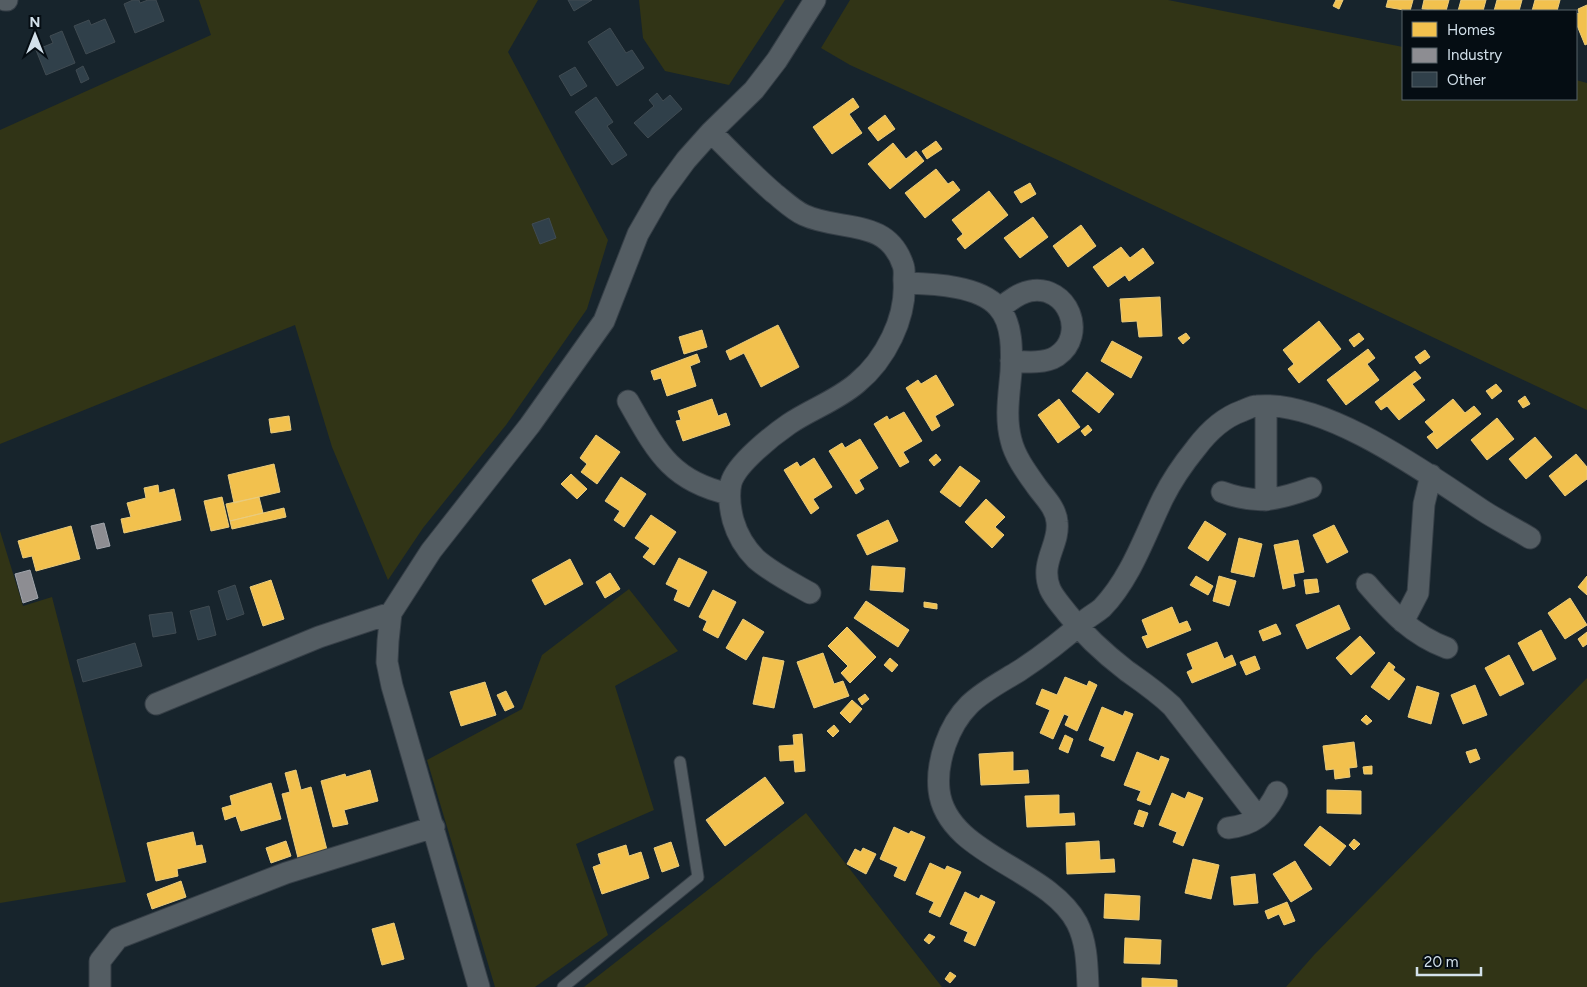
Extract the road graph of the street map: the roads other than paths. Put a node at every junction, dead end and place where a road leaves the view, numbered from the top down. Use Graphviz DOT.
graph roads {
  1 [pos="816,0"];
  2 [pos="711,132"];
  3 [pos="905,283"];
  4 [pos="1000,308"];
  5 [pos="1011,361"];
  6 [pos="628,401"];
  7 [pos="1266,406"];
  8 [pos="1431,475"];
  9 [pos="1312,488"];
  10 [pos="1222,492"];
  11 [pos="730,494"];
  12 [pos="1266,500"];
  13 [pos="1530,538"];
  14 [pos="1368,584"];
  15 [pos="810,593"];
  16 [pos="391,613"];
  17 [pos="1403,622"];
  18 [pos="1078,628"];
  19 [pos="1447,648"];
  20 [pos="156,704"];
  21 [pos="680,762"];
  22 [pos="1277,792"];
  23 [pos="1258,817"];
  24 [pos="434,827"];
  25 [pos="1228,828"];
  26 [pos="100,987"];
  27 [pos="479,987"];
  28 [pos="563,987"];
  29 [pos="1088,987"];
  1 -- 2 [label="street"];
  2 -- 3 [label="street"];
  2 -- 16 [label="street"];
  3 -- 4 [label="street"];
  3 -- 11 [label="street"];
  4 -- 5 [label="street"];
  4 -- 5 [label="street"];
  5 -- 18 [label="street"];
  6 -- 11 [label="street"];
  7 -- 8 [label="street"];
  7 -- 12 [label="street"];
  7 -- 18 [label="street"];
  8 -- 13 [label="street"];
  8 -- 17 [label="street"];
  9 -- 12 [label="street"];
  10 -- 12 [label="street"];
  11 -- 15 [label="street"];
  14 -- 17 [label="street"];
  16 -- 20 [label="street"];
  16 -- 24 [label="street"];
  17 -- 19 [label="street"];
  18 -- 23 [label="street"];
  18 -- 29 [label="street"];
  21 -- 28 [label="lane"];
  22 -- 23 [label="street"];
  23 -- 25 [label="street"];
  24 -- 26 [label="street"];
  24 -- 27 [label="street"];
}
